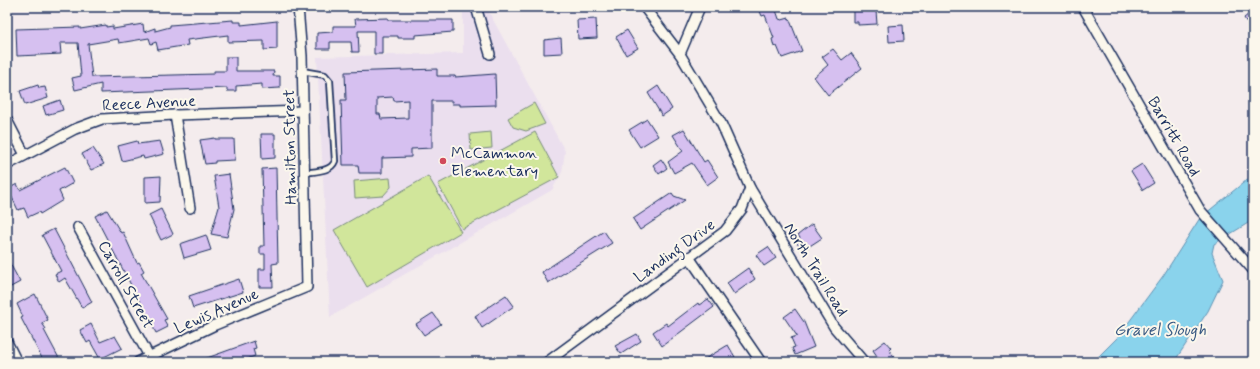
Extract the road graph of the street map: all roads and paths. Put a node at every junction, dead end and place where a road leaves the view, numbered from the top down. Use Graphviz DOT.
graph roads {
  1 [pos="298,7"];
  2 [pos="476,7"];
  3 [pos="644,7"];
  4 [pos="700,7"];
  5 [pos="1084,7"];
  6 [pos="490,54"];
  7 [pos="680,54"];
  8 [pos="302,71"];
  9 [pos="303,111"];
  10 [pos="175,114"];
  11 [pos="7,120"];
  12 [pos="25,155"];
  13 [pos="7,165"];
  14 [pos="304,173"];
  15 [pos="750,188"];
  16 [pos="190,208"];
  17 [pos="78,227"];
  18 [pos="689,257"];
  19 [pos="1253,270"];
  20 [pos="307,287"];
  21 [pos="7,342"];
  22 [pos="149,356"];
  23 [pos="17,362"];
  24 [pos="138,362"];
  25 [pos="547,362"];
  26 [pos="761,362"];
  27 [pos="864,362"];
  1 -- 8 [label="street, Hamilton Street"];
  2 -- 6 [label="street"];
  3 -- 7 [label="street"];
  4 -- 7 [label="street"];
  5 -- 19 [label="street, Barritt Road"];
  7 -- 15 [label="street"];
  8 -- 9 [label="street, Hamilton Street"];
  8 -- 14 [label="lane"];
  9 -- 10 [label="street, Reece Avenue"];
  9 -- 14 [label="street, Hamilton Street"];
  10 -- 12 [label="street, Reece Avenue"];
  10 -- 16 [label="street"];
  11 -- 12 [label="street"];
  12 -- 13 [label="street, Reece Avenue"];
  14 -- 20 [label="street, Hamilton Street"];
  15 -- 18 [label="street, Landing Drive"];
  15 -- 27 [label="street, North Trail Road"];
  17 -- 22 [label="street, Carroll Street"];
  18 -- 25 [label="street, Landing Drive"];
  18 -- 26 [label="street"];
  20 -- 22 [label="street, Lewis Avenue"];
  21 -- 23 [label="street"];
  22 -- 24 [label="street, Lewis Avenue"];
}
